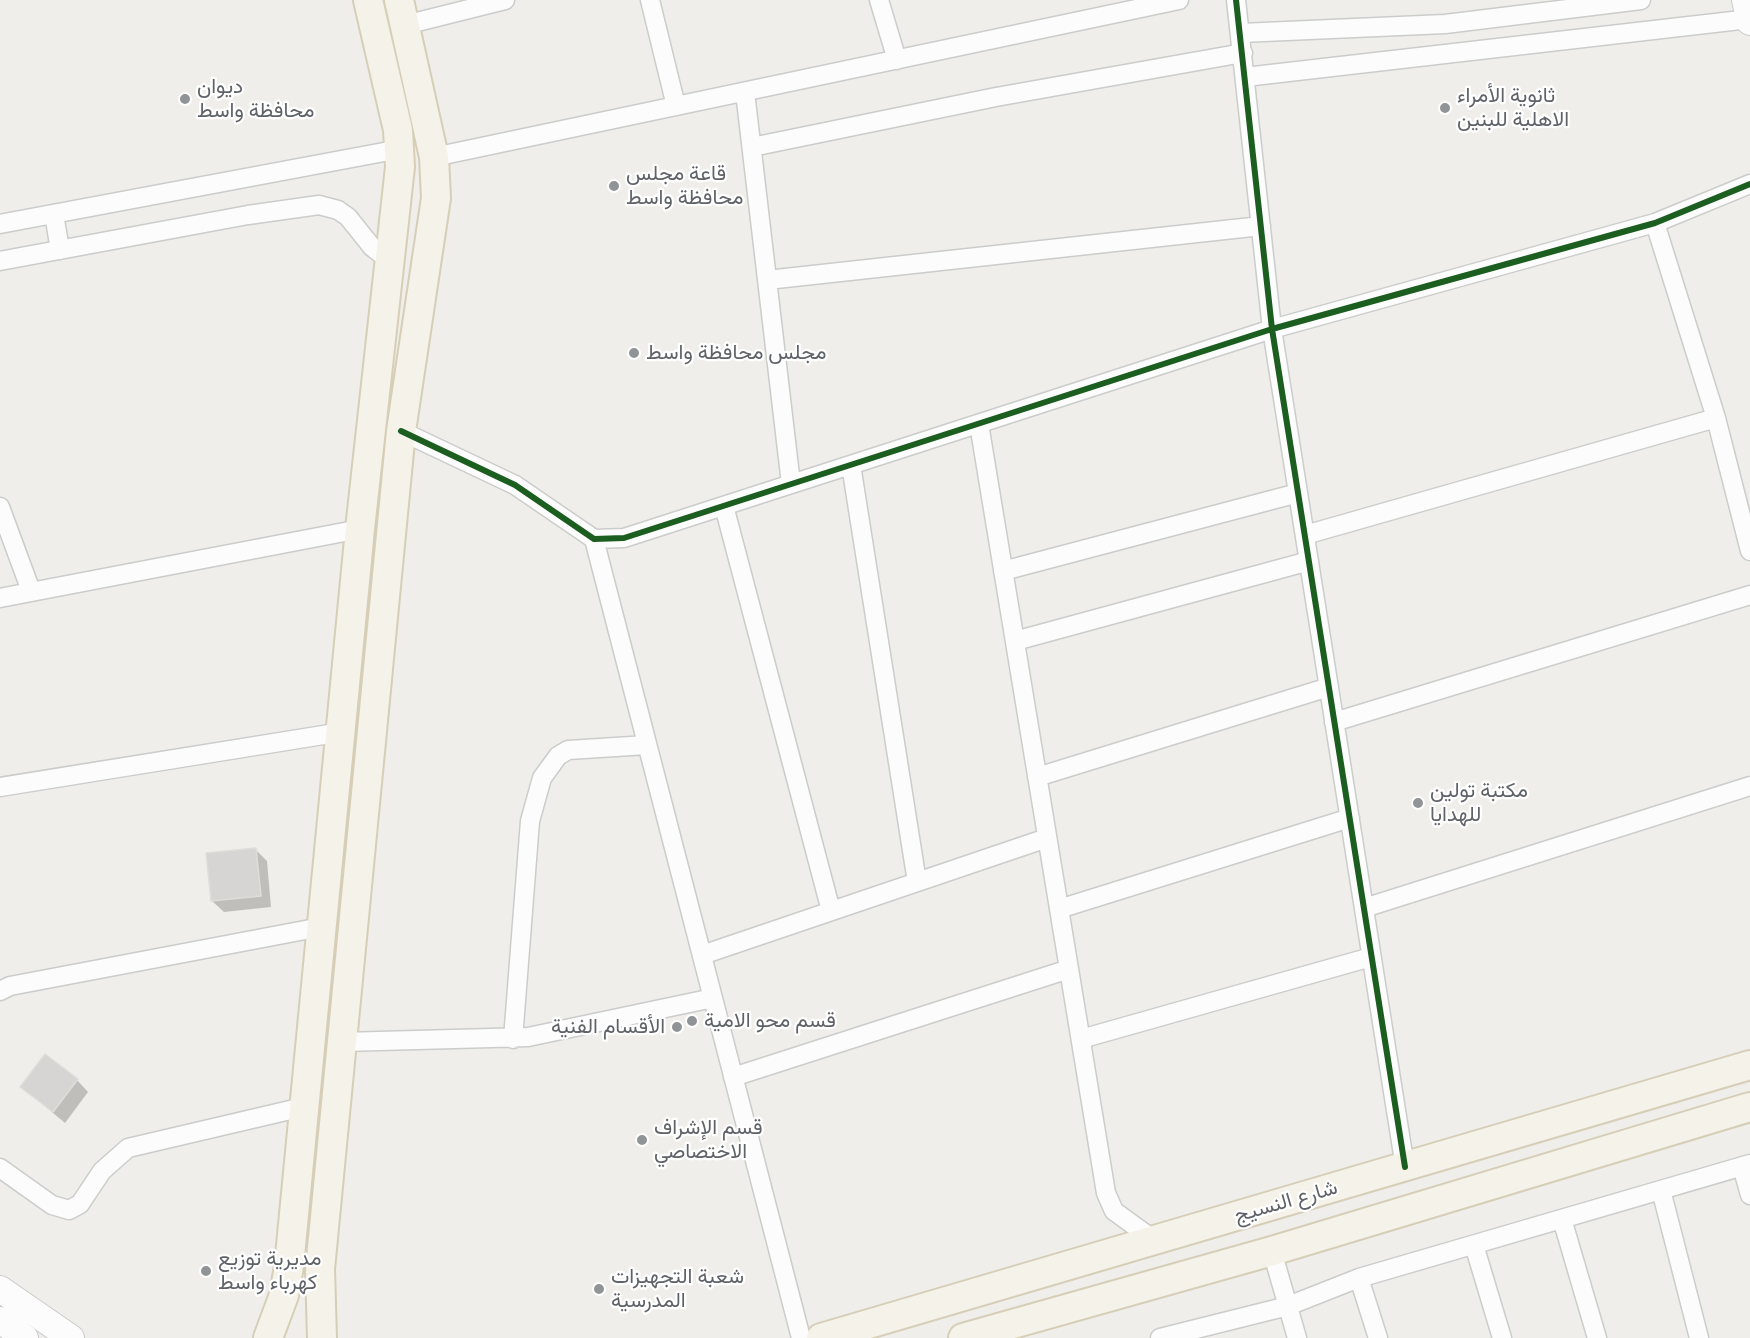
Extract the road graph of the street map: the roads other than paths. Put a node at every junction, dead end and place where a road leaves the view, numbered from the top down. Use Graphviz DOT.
graph roads {
  1 [pos="368,0"];
  2 [pos="505,0"];
  3 [pos="650,0"];
  4 [pos="879,0"];
  5 [pos="1179,0"];
  6 [pos="1236,0"];
  7 [pos="1641,0"];
  8 [pos="1745,0"];
  9 [pos="402,13"];
  10 [pos="1750,20"];
  11 [pos="1241,33"];
  12 [pos="1243,53"];
  13 [pos="897,60"];
  14 [pos="1245,77"];
  15 [pos="746,92"];
  16 [pos="676,106"];
  17 [pos="752,147"];
  18 [pos="400,148"];
  19 [pos="434,157"];
  20 [pos="1750,184"];
  21 [pos="54,214"];
  22 [pos="394,221"];
  23 [pos="1655,223"];
  24 [pos="0,224"];
  25 [pos="1261,226"];
  26 [pos="432,234"];
  27 [pos="60,250"];
  28 [pos="391,256"];
  29 [pos="0,261"];
  30 [pos="767,279"];
  31 [pos="1272,329"];
  32 [pos="1716,418"];
  33 [pos="979,424"];
  34 [pos="401,431"];
  35 [pos="851,465"];
  36 [pos="791,484"];
  37 [pos="1298,493"];
  38 [pos="724,506"];
  39 [pos="0,507"];
  40 [pos="360,529"];
  41 [pos="1305,535"];
  42 [pos="594,539"];
  43 [pos="1750,551"];
  44 [pos="1309,561"];
  45 [pos="1003,571"];
  46 [pos="31,591"];
  47 [pos="1750,595"];
  48 [pos="0,598"];
  49 [pos="1015,641"];
  50 [pos="1329,687"];
  51 [pos="1334,722"];
  52 [pos="342,732"];
  53 [pos="647,746"];
  54 [pos="1037,777"];
  55 [pos="1750,786"];
  56 [pos="0,787"];
  57 [pos="1350,819"];
  58 [pos="332,822"];
  59 [pos="363,822"];
  60 [pos="1047,838"];
  61 [pos="917,882"];
  62 [pos="1364,908"];
  63 [pos="1059,909"];
  64 [pos="831,911"];
  65 [pos="321,927"];
  66 [pos="702,955"];
  67 [pos="1371,957"];
  68 [pos="1069,969"];
  69 [pos="0,991"];
  70 [pos="713,998"];
  71 [pos="513,1039"];
  72 [pos="1081,1039"];
  73 [pos="342,1042"];
  74 [pos="1750,1065"];
  75 [pos="733,1077"];
  76 [pos="303,1107"];
  77 [pos="1750,1107"];
  78 [pos="1746,1165"];
  79 [pos="1405,1167"];
  80 [pos="0,1168"];
  81 [pos="1661,1190"];
  82 [pos="1750,1195"];
  83 [pos="1562,1219"];
  84 [pos="1154,1240"];
  85 [pos="1474,1245"];
  86 [pos="1272,1251"];
  87 [pos="1359,1278"];
  88 [pos="0,1289"];
  89 [pos="1288,1306"];
  90 [pos="0,1320"];
  91 [pos="270,1332"];
  92 [pos="25,1338"];
  93 [pos="71,1338"];
  94 [pos="322,1338"];
  95 [pos="801,1338"];
  96 [pos="821,1338"];
  97 [pos="963,1338"];
  98 [pos="1160,1338"];
  99 [pos="1296,1338"];
  100 [pos="1378,1338"];
  101 [pos="1502,1338"];
  102 [pos="1597,1338"];
  103 [pos="1699,1338"];
  1 -- 18 [label="main road"];
  2 -- 9 [label="street"];
  3 -- 16 [label="street"];
  4 -- 13 [label="street"];
  5 -- 13 [label="street"];
  6 -- 11 [label="street"];
  7 -- 11 [label="street"];
  8 -- 10 [label="street"];
  9 -- 19 [label="main road"];
  10 -- 14 [label="street"];
  11 -- 12 [label="street"];
  12 -- 14 [label="street"];
  12 -- 17 [label="street"];
  13 -- 15 [label="street"];
  14 -- 25 [label="street"];
  15 -- 16 [label="street"];
  15 -- 17 [label="street"];
  16 -- 19 [label="street"];
  17 -- 30 [label="street"];
  18 -- 21 [label="street"];
  18 -- 22 [label="main road"];
  19 -- 26 [label="main road"];
  20 -- 23 [label="street"];
  21 -- 24 [label="street"];
  21 -- 27 [label="street"];
  22 -- 26 [label="main road"];
  22 -- 28 [label="main road"];
  23 -- 31 [label="street"];
  23 -- 32 [label="street"];
  25 -- 30 [label="street"];
  25 -- 31 [label="street"];
  26 -- 34 [label="main road"];
  27 -- 28 [label="street"];
  27 -- 29 [label="street"];
  28 -- 40 [label="main road"];
  30 -- 36 [label="street"];
  31 -- 33 [label="street"];
  31 -- 37 [label="street"];
  32 -- 41 [label="street"];
  32 -- 43 [label="street"];
  33 -- 35 [label="street"];
  33 -- 45 [label="street"];
  34 -- 42 [label="street"];
  34 -- 59 [label="main road"];
  35 -- 36 [label="street"];
  35 -- 61 [label="street"];
  36 -- 38 [label="street"];
  37 -- 41 [label="street"];
  37 -- 45 [label="street"];
  38 -- 42 [label="street"];
  38 -- 64 [label="street"];
  39 -- 46 [label="street"];
  40 -- 46 [label="street"];
  40 -- 52 [label="main road"];
  41 -- 44 [label="street"];
  42 -- 53 [label="street"];
  44 -- 49 [label="street"];
  44 -- 50 [label="street"];
  45 -- 49 [label="street"];
  46 -- 48 [label="street"];
  47 -- 51 [label="street"];
  49 -- 54 [label="street"];
  50 -- 51 [label="street"];
  50 -- 54 [label="street"];
  51 -- 57 [label="street"];
  52 -- 56 [label="street"];
  52 -- 58 [label="main road"];
  53 -- 66 [label="street"];
  53 -- 71 [label="street"];
  54 -- 60 [label="street"];
  55 -- 62 [label="street"];
  57 -- 62 [label="street"];
  57 -- 63 [label="street"];
  58 -- 59 [label="main road"];
  58 -- 65 [label="main road"];
  59 -- 73 [label="main road"];
  60 -- 61 [label="street"];
  60 -- 63 [label="street"];
  61 -- 64 [label="street"];
  62 -- 67 [label="street"];
  63 -- 68 [label="street"];
  64 -- 66 [label="street"];
  65 -- 69 [label="street"];
  65 -- 76 [label="main road"];
  66 -- 70 [label="street"];
  67 -- 72 [label="street"];
  67 -- 79 [label="street"];
  68 -- 72 [label="street"];
  68 -- 75 [label="street"];
  70 -- 71 [label="street"];
  70 -- 75 [label="street"];
  71 -- 73 [label="street"];
  72 -- 84 [label="street"];
  73 -- 94 [label="main road"];
  74 -- 79 [label="main road, شارع النسيج"];
  75 -- 95 [label="street"];
  76 -- 80 [label="street"];
  76 -- 91 [label="main road"];
  77 -- 86 [label="main road, شارع النسيج"];
  78 -- 81 [label="street"];
  78 -- 82 [label="street"];
  79 -- 84 [label="main road, شارع النسيج"];
  81 -- 83 [label="street"];
  81 -- 103 [label="street"];
  83 -- 85 [label="street"];
  83 -- 102 [label="street"];
  84 -- 96 [label="main road, شارع النسيج"];
  85 -- 87 [label="street"];
  85 -- 101 [label="street"];
  86 -- 89 [label="street"];
  86 -- 97 [label="main road, شارع النسيج"];
  87 -- 89 [label="street"];
  87 -- 100 [label="street"];
  88 -- 93 [label="street"];
  89 -- 98 [label="street"];
  89 -- 99 [label="street"];
  90 -- 92 [label="street"];
}
